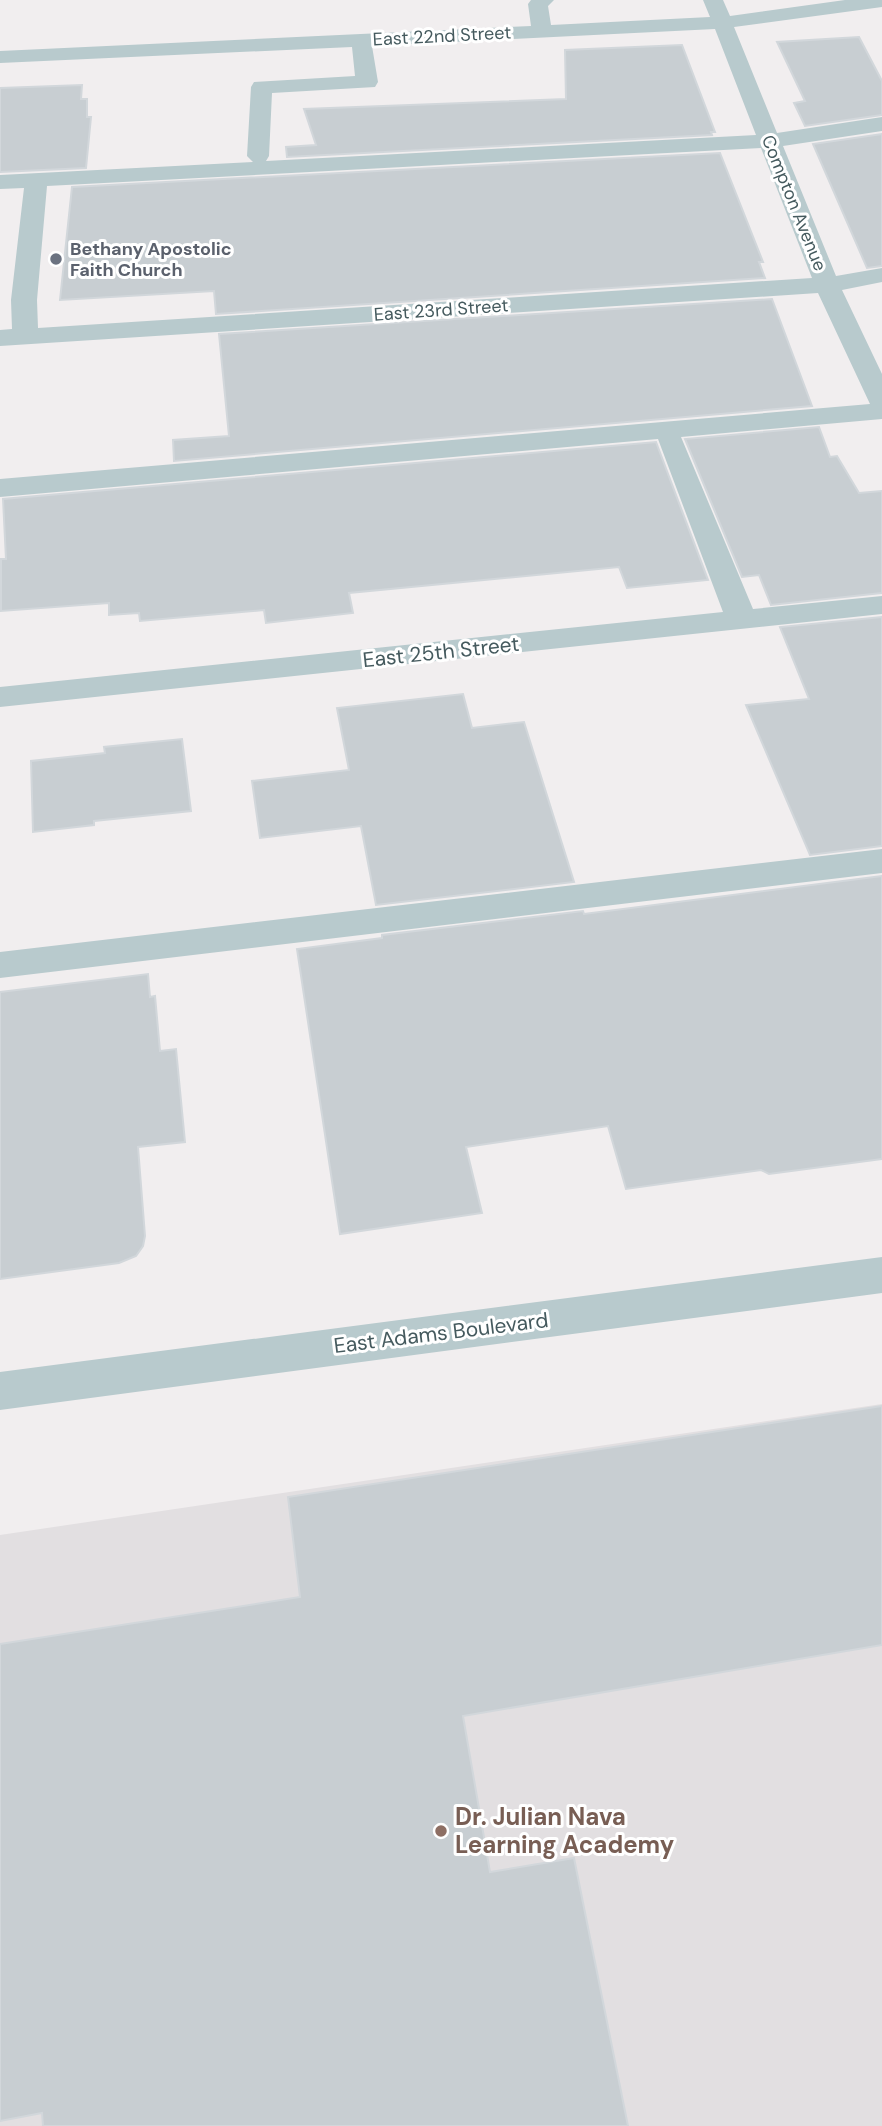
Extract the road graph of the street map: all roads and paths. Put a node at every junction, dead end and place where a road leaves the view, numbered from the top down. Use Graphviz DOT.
graph roads {
  1 [pos="544,0"];
  2 [pos="713,0"];
  3 [pos="882,1"];
  4 [pos="722,23"];
  5 [pos="542,32"];
  6 [pos="361,40"];
  7 [pos="261,45"];
  8 [pos="0,57"];
  9 [pos="262,87"];
  10 [pos="882,124"];
  11 [pos="769,142"];
  12 [pos="258,156"];
  13 [pos="36,180"];
  14 [pos="0,182"];
  15 [pos="882,275"];
  16 [pos="827,285"];
  17 [pos="12,337"];
  18 [pos="882,402"];
  19 [pos="882,411"];
  20 [pos="670,442"];
  21 [pos="0,488"];
  22 [pos="882,605"];
  23 [pos="742,620"];
  24 [pos="0,697"];
  25 [pos="882,861"];
  26 [pos="0,965"];
  27 [pos="882,1275"];
  28 [pos="0,1391"];
  1 -- 5 [label="street"];
  2 -- 4 [label="street, Compton Avenue"];
  3 -- 4 [label="street, East 22nd Street"];
  4 -- 5 [label="street, East 22nd Street"];
  4 -- 11 [label="street, Compton Avenue"];
  5 -- 6 [label="street, East 22nd Street"];
  6 -- 7 [label="street, East 22nd Street"];
  6 -- 9 [label="street"];
  7 -- 8 [label="street, East 22nd Street"];
  7 -- 9 [label="street"];
  9 -- 12 [label="street"];
  10 -- 11 [label="street"];
  11 -- 13 [label="street"];
  11 -- 16 [label="street, Compton Avenue"];
  13 -- 14 [label="street"];
  13 -- 17 [label="street"];
  15 -- 16 [label="street, East 23rd Street"];
  16 -- 17 [label="street, East 23rd Street"];
  16 -- 18 [label="street, Compton Avenue"];
  19 -- 21 [label="street"];
  20 -- 23 [label="street"];
  22 -- 23 [label="street, East 25th Street"];
  23 -- 24 [label="street, East 25th Street"];
  25 -- 26 [label="street"];
  27 -- 28 [label="street, East Adams Boulevard"];
}
